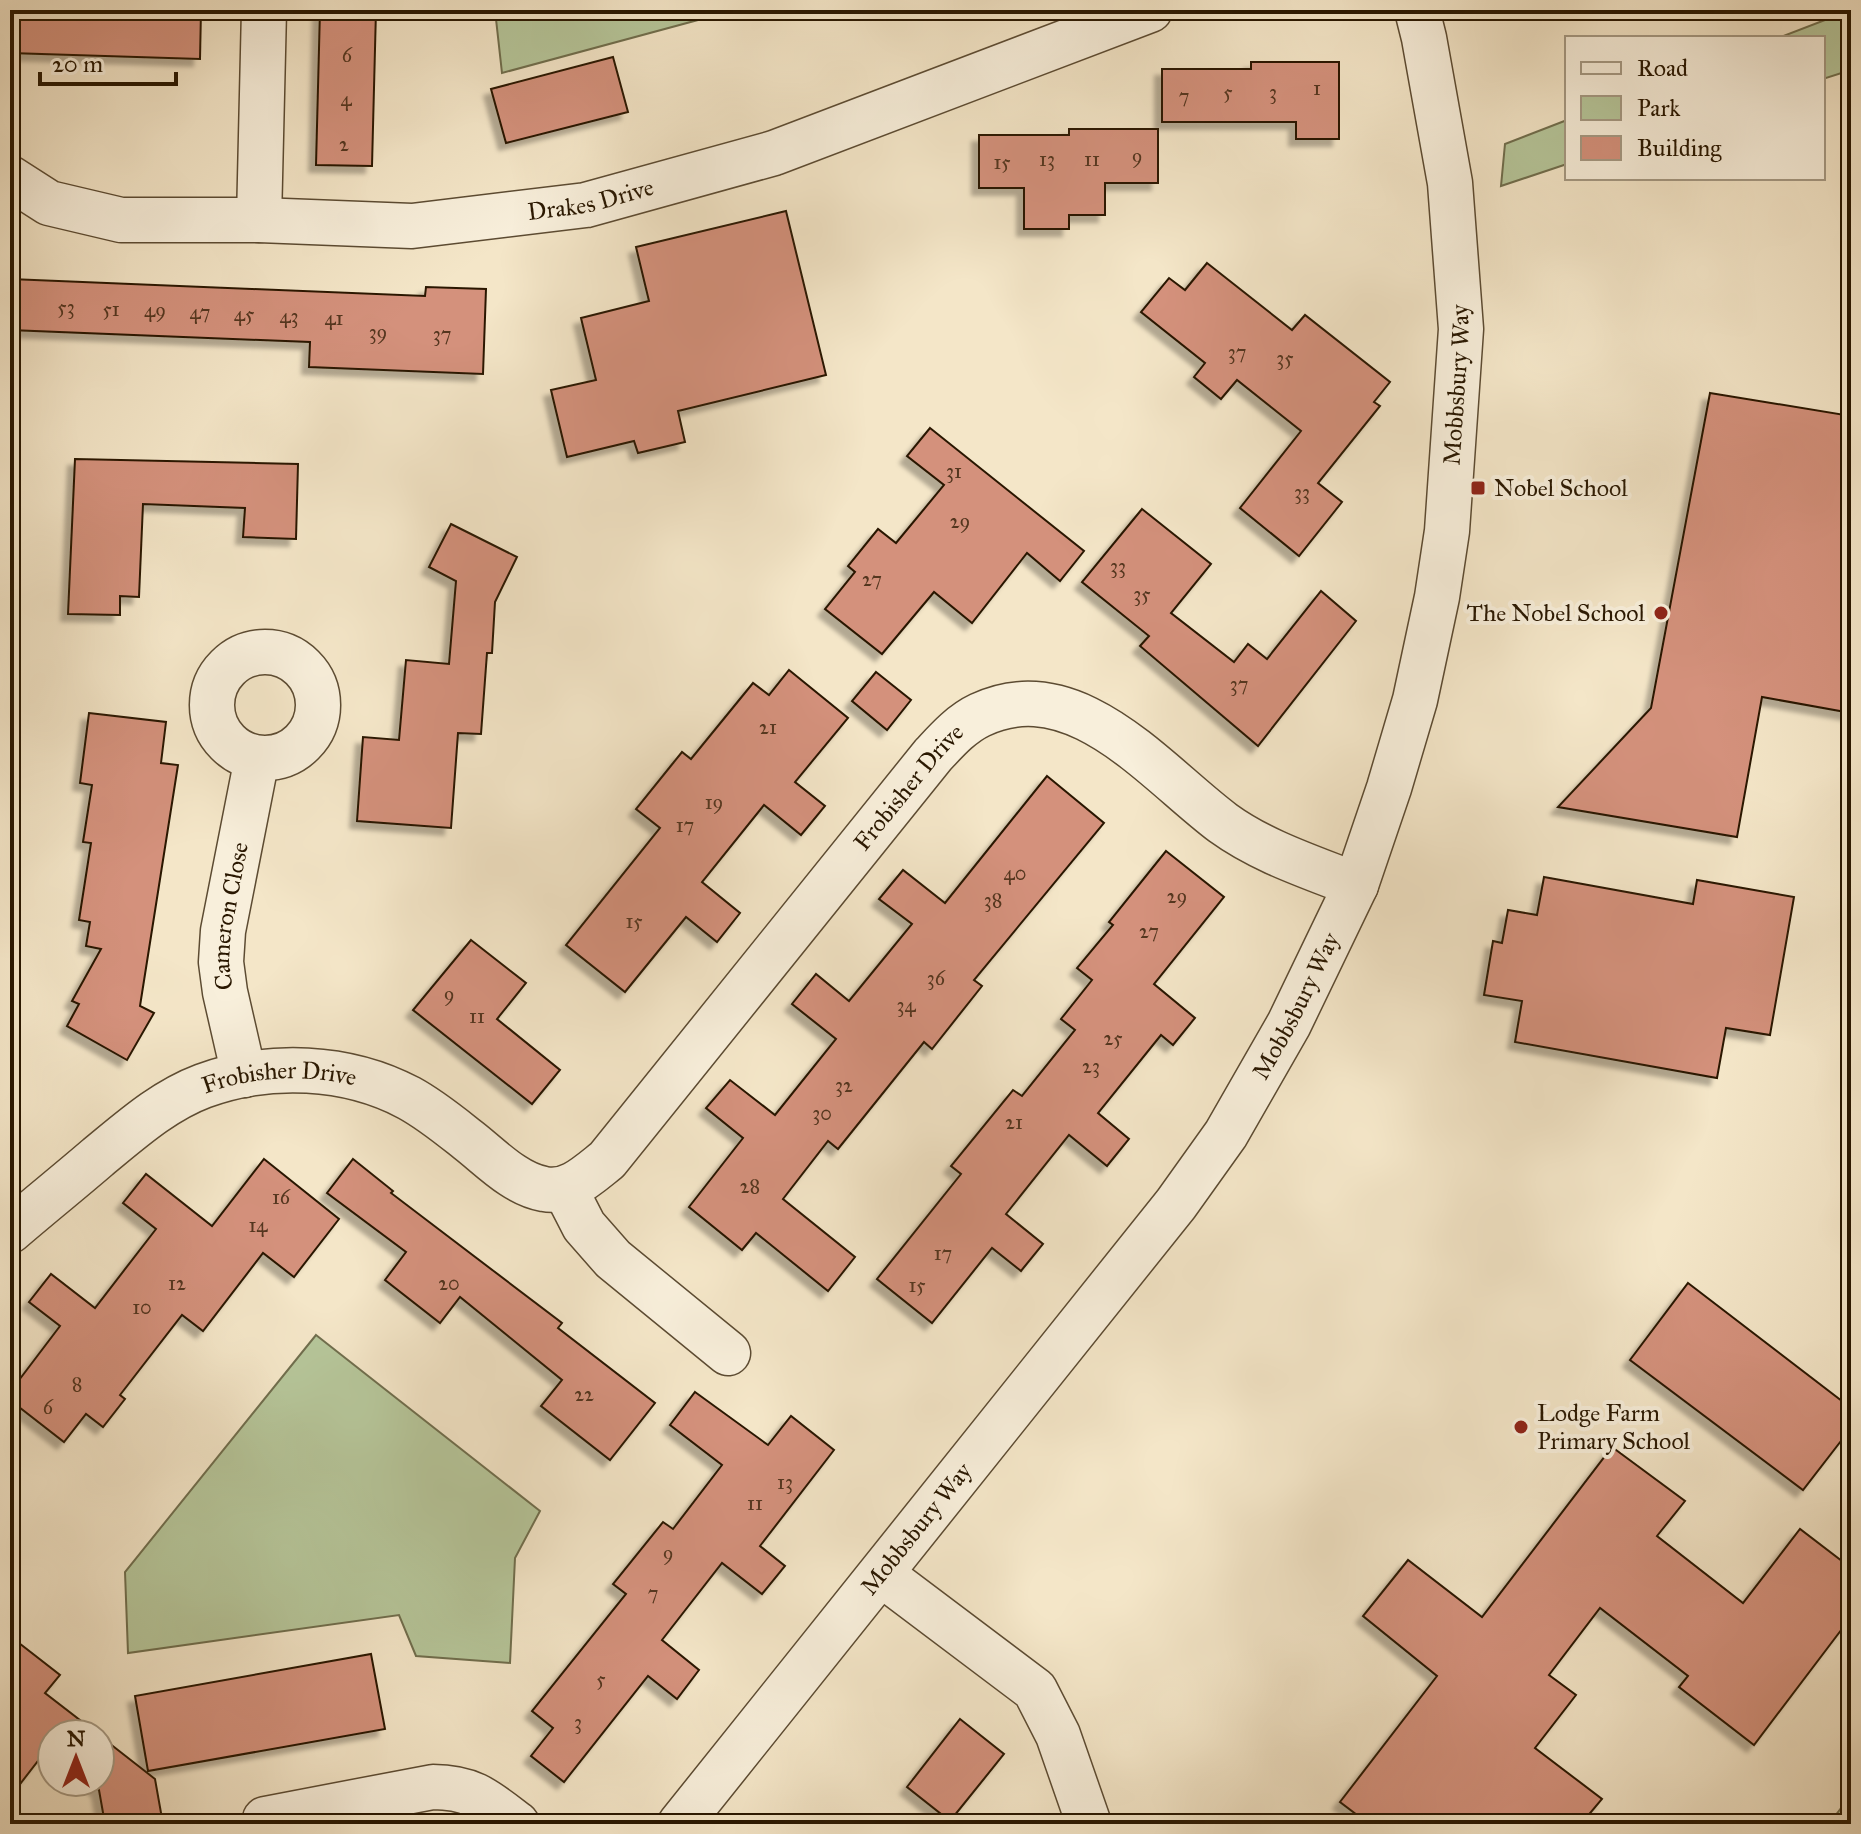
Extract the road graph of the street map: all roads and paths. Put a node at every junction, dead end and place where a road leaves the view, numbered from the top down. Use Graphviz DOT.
graph roads {
  1 [pos="264,10"];
  2 [pos="1150,10"];
  3 [pos="1417,10"];
  4 [pos="10,178"];
  5 [pos="259,220"];
  6 [pos="257,758"];
  7 [pos="1356,885"];
  8 [pos="244,1075"];
  9 [pos="565,1189"];
  10 [pos="10,1231"];
  11 [pos="728,1353"];
  12 [pos="881,1574"];
  13 [pos="266,1824"];
  14 [pos="517,1824"];
  15 [pos="680,1824"];
  16 [pos="1089,1824"];
  1 -- 5 [label="street"];
  2 -- 5 [label="street, Drakes Drive"];
  3 -- 7 [label="street, Mobbsbury Way"];
  4 -- 5 [label="street, Drakes Drive"];
  6 -- 8 [label="street, Cameron Close"];
  7 -- 9 [label="street, Frobisher Drive"];
  7 -- 12 [label="street, Mobbsbury Way"];
  8 -- 9 [label="street, Frobisher Drive"];
  8 -- 10 [label="street, Frobisher Drive"];
  9 -- 11 [label="street"];
  12 -- 15 [label="street, Mobbsbury Way"];
  12 -- 16 [label="street"];
  13 -- 14 [label="street"];
}
